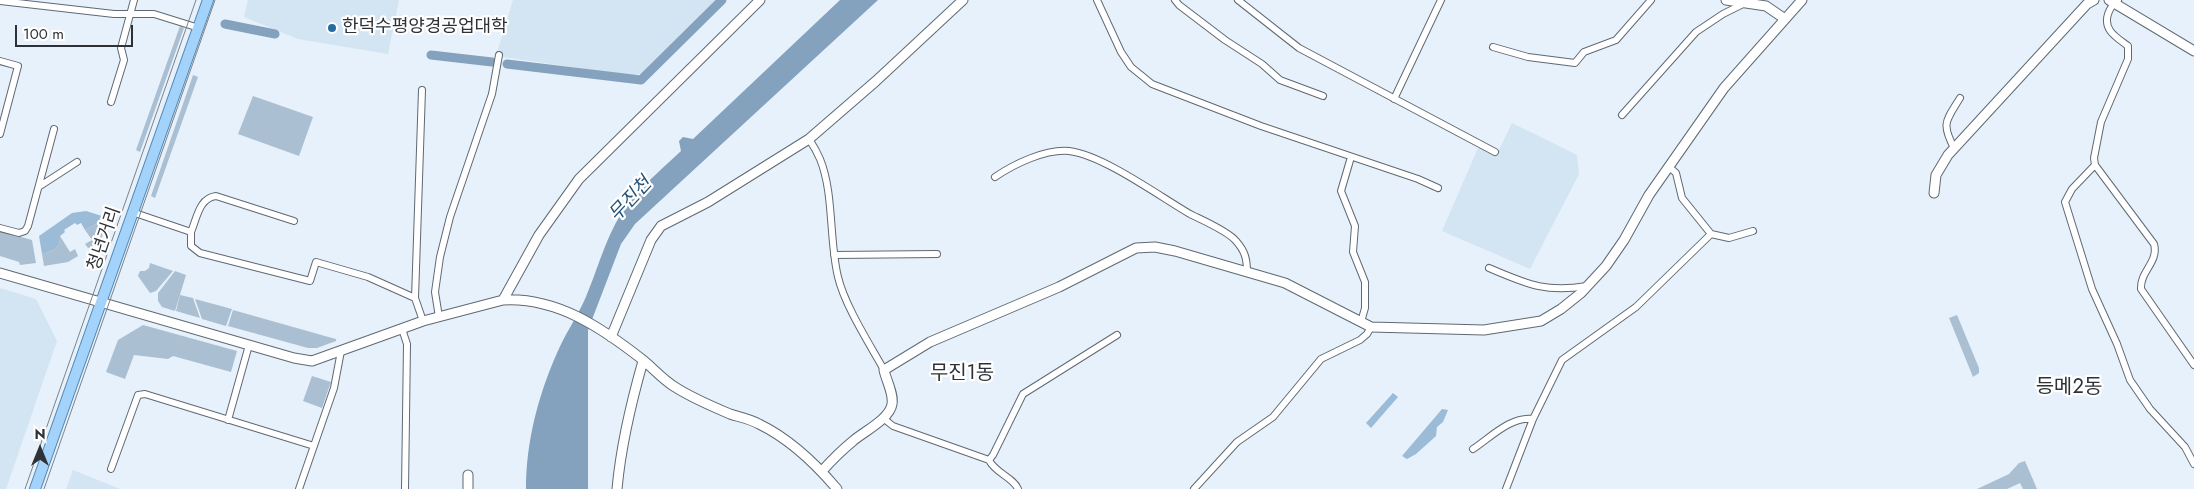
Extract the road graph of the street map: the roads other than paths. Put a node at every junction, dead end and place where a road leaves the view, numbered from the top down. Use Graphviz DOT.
graph roads {
  1 [pos="134,0"];
  2 [pos="208,0"];
  3 [pos="760,0"];
  4 [pos="963,0"];
  5 [pos="1097,0"];
  6 [pos="1175,0"];
  7 [pos="1238,0"];
  8 [pos="1441,0"];
  9 [pos="1651,0"];
  10 [pos="1726,0"];
  11 [pos="1802,0"];
  12 [pos="2094,0"];
  13 [pos="0,1"];
  14 [pos="2114,1"];
  15 [pos="1745,2"];
  16 [pos="1765,3"];
  17 [pos="131,13"];
  18 [pos="1784,19"];
  19 [pos="199,28"];
  20 [pos="1493,47"];
  21 [pos="2194,51"];
  22 [pos="499,56"];
  23 [pos="0,61"];
  24 [pos="422,90"];
  25 [pos="1323,96"];
  26 [pos="1960,98"];
  27 [pos="1394,100"];
  28 [pos="111,102"];
  29 [pos="3,108"];
  30 [pos="1622,115"];
  31 [pos="54,129"];
  32 [pos="0,134"];
  33 [pos="809,139"];
  34 [pos="1954,148"];
  35 [pos="1495,152"];
  36 [pos="1350,157"];
  37 [pos="77,162"];
  38 [pos="2095,165"];
  39 [pos="1668,166"];
  40 [pos="994,177"];
  41 [pos="40,186"];
  42 [pos="1438,188"];
  43 [pos="1934,193"];
  44 [pos="132,212"];
  45 [pos="294,221"];
  46 [pos="0,228"];
  47 [pos="1753,231"];
  48 [pos="191,232"];
  49 [pos="1711,234"];
  50 [pos="937,254"];
  51 [pos="834,255"];
  52 [pos="1489,268"];
  53 [pos="1246,272"];
  54 [pos="0,273"];
  55 [pos="1587,286"];
  56 [pos="415,298"];
  57 [pos="503,300"];
  58 [pos="101,302"];
  59 [pos="439,317"];
  60 [pos="423,321"];
  61 [pos="1361,322"];
  62 [pos="1371,327"];
  63 [pos="402,329"];
  64 [pos="1117,335"];
  65 [pos="611,338"];
  66 [pos="249,345"];
  67 [pos="341,351"];
  68 [pos="643,361"];
  69 [pos="2194,365"];
  70 [pos="884,370"];
  71 [pos="883,418"];
  72 [pos="1533,419"];
  73 [pos="228,420"];
  74 [pos="314,446"];
  75 [pos="1473,450"];
  76 [pos="989,460"];
  77 [pos="2194,464"];
  78 [pos="111,469"];
  79 [pos="822,471"];
  80 [pos="468,475"];
  81 [pos="35,489"];
  82 [pos="299,489"];
  83 [pos="405,489"];
  84 [pos="468,489"];
  85 [pos="617,489"];
  86 [pos="837,489"];
  87 [pos="1018,489"];
  88 [pos="1194,489"];
  89 [pos="1506,489"];
  1 -- 17 [label="street"];
  2 -- 19 [label="main road, 청년거리"];
  3 -- 57 [label="street"];
  4 -- 33 [label="street"];
  5 -- 36 [label="street"];
  6 -- 25 [label="street"];
  7 -- 27 [label="street"];
  8 -- 27 [label="street"];
  9 -- 20 [label="street"];
  10 -- 15 [label="street"];
  11 -- 18 [label="street"];
  12 -- 34 [label="street"];
  13 -- 17 [label="street"];
  14 -- 21 [label="street"];
  14 -- 38 [label="street"];
  15 -- 16 [label="street"];
  15 -- 30 [label="street"];
  16 -- 18 [label="street"];
  17 -- 19 [label="street"];
  17 -- 28 [label="street"];
  18 -- 39 [label="street"];
  19 -- 44 [label="main road, 청년거리"];
  22 -- 59 [label="street"];
  23 -- 29 [label="street"];
  24 -- 56 [label="street"];
  26 -- 34 [label="street"];
  27 -- 35 [label="street"];
  29 -- 32 [label="street"];
  31 -- 41 [label="street"];
  33 -- 51 [label="street"];
  33 -- 65 [label="street"];
  34 -- 43 [label="street"];
  36 -- 42 [label="street"];
  36 -- 61 [label="street"];
  37 -- 41 [label="street"];
  38 -- 69 [label="street"];
  38 -- 77 [label="street"];
  39 -- 49 [label="street"];
  39 -- 55 [label="street"];
  40 -- 53 [label="street"];
  41 -- 46 [label="street"];
  44 -- 48 [label="street"];
  44 -- 58 [label="main road, 청년거리"];
  45 -- 48 [label="street"];
  47 -- 49 [label="street"];
  48 -- 56 [label="street"];
  49 -- 72 [label="street"];
  50 -- 51 [label="street"];
  51 -- 70 [label="street"];
  52 -- 55 [label="street"];
  53 -- 61 [label="street"];
  53 -- 70 [label="street"];
  54 -- 58 [label="street"];
  55 -- 62 [label="street"];
  56 -- 60 [label="street"];
  57 -- 59 [label="street"];
  57 -- 65 [label="street"];
  58 -- 66 [label="street"];
  58 -- 81 [label="main road, 청년거리"];
  59 -- 60 [label="street"];
  60 -- 63 [label="street"];
  61 -- 62 [label="street"];
  62 -- 88 [label="street"];
  63 -- 67 [label="street"];
  63 -- 83 [label="street"];
  64 -- 76 [label="street"];
  65 -- 68 [label="street"];
  66 -- 67 [label="street"];
  66 -- 73 [label="street"];
  67 -- 74 [label="street"];
  68 -- 79 [label="street"];
  68 -- 85 [label="street"];
  70 -- 71 [label="street"];
  71 -- 76 [label="street"];
  71 -- 79 [label="street"];
  72 -- 75 [label="street"];
  72 -- 89 [label="street"];
  73 -- 74 [label="street"];
  73 -- 78 [label="street"];
  74 -- 82 [label="street"];
  76 -- 87 [label="street"];
  79 -- 86 [label="street"];
  80 -- 84 [label="street"];
}
